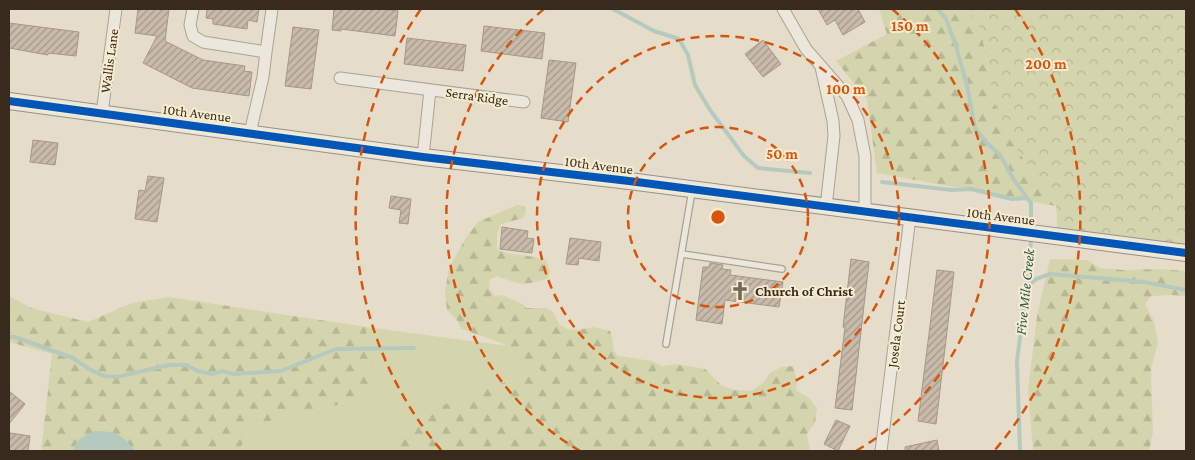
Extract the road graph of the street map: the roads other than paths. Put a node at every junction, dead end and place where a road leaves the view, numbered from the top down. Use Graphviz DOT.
graph roads {
  1 [pos="116,9"];
  2 [pos="193,9"];
  3 [pos="272,9"];
  4 [pos="783,9"];
  5 [pos="266,52"];
  6 [pos="820,66"];
  7 [pos="340,78"];
  8 [pos="430,90"];
  9 [pos="9,101"];
  10 [pos="524,102"];
  11 [pos="102,114"];
  12 [pos="250,133"];
  13 [pos="423,157"];
  14 [pos="692,189"];
  15 [pos="826,207"];
  16 [pos="865,211"];
  17 [pos="910,217"];
  18 [pos="1186,253"];
  19 [pos="682,254"];
  20 [pos="782,269"];
  21 [pos="666,344"];
  22 [pos="881,451"];
  1 -- 11 [label="street, Wallis Lane"];
  2 -- 5 [label="street"];
  3 -- 5 [label="street"];
  4 -- 6 [label="street"];
  5 -- 12 [label="street"];
  6 -- 15 [label="street"];
  6 -- 16 [label="street"];
  7 -- 8 [label="street, Serra Ridge"];
  8 -- 10 [label="street, Serra Ridge"];
  8 -- 13 [label="street, Serra Ridge"];
  9 -- 11 [label="street, 10th Avenue"];
  11 -- 12 [label="street, 10th Avenue"];
  12 -- 13 [label="street, 10th Avenue"];
  13 -- 14 [label="street, 10th Avenue"];
  14 -- 15 [label="street, 10th Avenue"];
  14 -- 19 [label="lane"];
  15 -- 16 [label="street, 10th Avenue"];
  16 -- 17 [label="street, 10th Avenue"];
  17 -- 18 [label="street, 10th Avenue"];
  17 -- 22 [label="street, Josela Court"];
  19 -- 20 [label="lane"];
  19 -- 21 [label="lane"];
}
